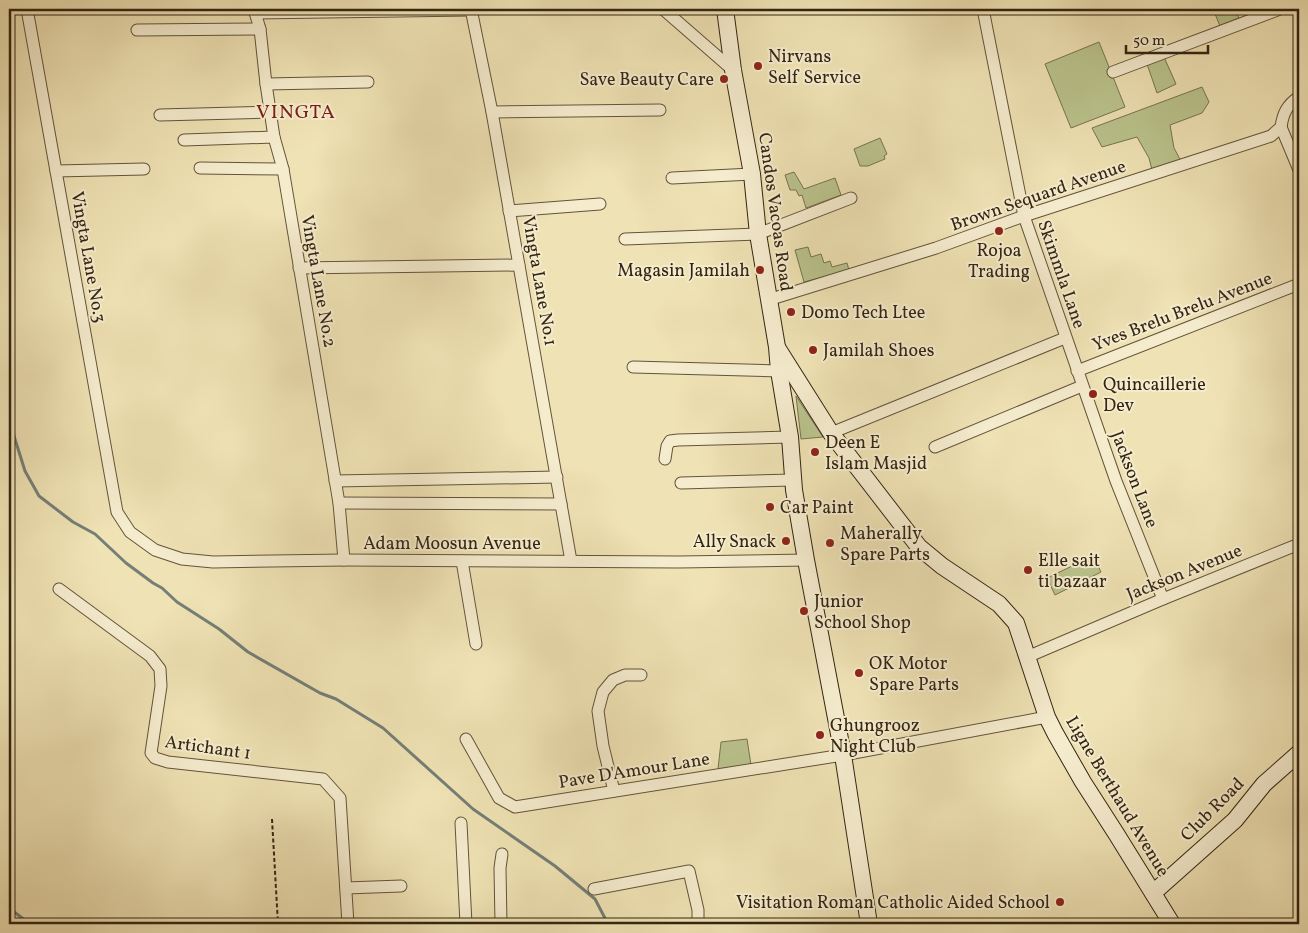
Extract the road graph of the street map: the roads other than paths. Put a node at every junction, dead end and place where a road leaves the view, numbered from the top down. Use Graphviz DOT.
graph roads {
  1 [pos="27,9"];
  2 [pos="471,9"];
  3 [pos="663,9"];
  4 [pos="725,9"];
  5 [pos="983,9"];
  6 [pos="1280,9"];
  7 [pos="254,11"];
  8 [pos="260,29"];
  9 [pos="137,30"];
  10 [pos="733,70"];
  11 [pos="1113,72"];
  12 [pos="368,82"];
  13 [pos="266,84"];
  14 [pos="1299,98"];
  15 [pos="660,110"];
  16 [pos="270,112"];
  17 [pos="492,112"];
  18 [pos="160,115"];
  19 [pos="1281,127"];
  20 [pos="274,137"];
  21 [pos="184,140"];
  22 [pos="200,168"];
  23 [pos="144,169"];
  24 [pos="283,169"];
  25 [pos="1299,170"];
  26 [pos="56,171"];
  27 [pos="752,174"];
  28 [pos="672,178"];
  29 [pos="851,198"];
  30 [pos="600,204"];
  31 [pos="509,211"];
  32 [pos="1024,216"];
  33 [pos="758,234"];
  34 [pos="625,239"];
  35 [pos="519,265"];
  36 [pos="299,268"];
  37 [pos="1299,284"];
  38 [pos="768,300"];
  39 [pos="1066,338"];
  40 [pos="777,347"];
  41 [pos="633,367"];
  42 [pos="779,371"];
  43 [pos="1077,371"];
  44 [pos="1082,386"];
  45 [pos="831,433"];
  46 [pos="790,437"];
  47 [pos="935,447"];
  48 [pos="665,459"];
  49 [pos="557,477"];
  50 [pos="792,480"];
  51 [pos="335,481"];
  52 [pos="681,482"];
  53 [pos="339,503"];
  54 [pos="561,504"];
  55 [pos="117,512"];
  56 [pos="1299,544"];
  57 [pos="344,560"];
  58 [pos="570,560"];
  59 [pos="806,560"];
  60 [pos="462,561"];
  61 [pos="59,589"];
  62 [pos="1163,599"];
  63 [pos="476,644"];
  64 [pos="1027,657"];
  65 [pos="641,675"];
  66 [pos="1047,718"];
  67 [pos="466,739"];
  68 [pos="1299,753"];
  69 [pos="843,756"];
  70 [pos="614,791"];
  71 [pos="461,823"];
  72 [pos="502,854"];
  73 [pos="401,886"];
  74 [pos="346,888"];
  75 [pos="594,889"];
  76 [pos="1153,893"];
  77 [pos="348,924"];
  78 [pos="466,924"];
  79 [pos="501,924"];
  80 [pos="698,924"];
  81 [pos="869,924"];
  82 [pos="1172,924"];
  1 -- 26 [label="street, Vingta Lane No.3"];
  2 -- 7 [label="street"];
  2 -- 17 [label="street, Vingta Lane No.1"];
  3 -- 10 [label="street"];
  4 -- 10 [label="main road, Candos Vacoas Road"];
  5 -- 32 [label="street, Skimmla Lane"];
  6 -- 11 [label="street"];
  7 -- 8 [label="street, Vingta Lane No.2"];
  8 -- 9 [label="street"];
  8 -- 13 [label="street, Vingta Lane No.2"];
  10 -- 27 [label="main road, Candos Vacoas Road"];
  12 -- 13 [label="street"];
  13 -- 16 [label="street, Vingta Lane No.2"];
  14 -- 19 [label="street"];
  15 -- 17 [label="street"];
  16 -- 18 [label="street"];
  16 -- 20 [label="street, Vingta Lane No.2"];
  17 -- 31 [label="street, Vingta Lane No.1"];
  19 -- 25 [label="street"];
  19 -- 32 [label="street, Brown Sequard Avenue"];
  20 -- 21 [label="street"];
  20 -- 24 [label="street, Vingta Lane No.2"];
  22 -- 24 [label="street"];
  23 -- 26 [label="street"];
  24 -- 36 [label="street, Vingta Lane No.2"];
  26 -- 55 [label="street, Vingta Lane No.3"];
  27 -- 28 [label="street"];
  27 -- 33 [label="main road, Candos Vacoas Road"];
  29 -- 33 [label="street"];
  30 -- 31 [label="street"];
  31 -- 35 [label="street, Vingta Lane No.1"];
  32 -- 38 [label="street, Brown Sequard Avenue"];
  32 -- 39 [label="street, Skimmla Lane"];
  33 -- 34 [label="street"];
  33 -- 38 [label="main road, Candos Vacoas Road"];
  35 -- 36 [label="street"];
  35 -- 49 [label="street, Vingta Lane No.1"];
  36 -- 51 [label="street, Vingta Lane No.2"];
  37 -- 43 [label="street, Yves Brelu Brelu Avenue"];
  38 -- 40 [label="main road, Candos Vacoas Road"];
  39 -- 43 [label="street, Skimmla Lane"];
  39 -- 45 [label="street"];
  40 -- 42 [label="main road, Candos Vacoas Road"];
  40 -- 45 [label="main road, Ligne Berthaud Avenue"];
  41 -- 42 [label="street"];
  42 -- 46 [label="main road, Candos Vacoas Road"];
  43 -- 44 [label="street, Jackson Lane"];
  44 -- 47 [label="street"];
  44 -- 62 [label="street, Jackson Lane"];
  45 -- 64 [label="main road, Ligne Berthaud Avenue"];
  46 -- 48 [label="street"];
  46 -- 50 [label="main road, Candos Vacoas Road"];
  49 -- 51 [label="street"];
  49 -- 54 [label="street, Vingta Lane No.1"];
  50 -- 52 [label="street"];
  50 -- 59 [label="main road, Candos Vacoas Road"];
  51 -- 53 [label="street, Vingta Lane No.2"];
  53 -- 54 [label="street"];
  53 -- 57 [label="street, Vingta Lane No.2"];
  54 -- 58 [label="street, Vingta Lane No.1"];
  55 -- 57 [label="street, Adam Moosun Avenue"];
  56 -- 62 [label="street, Jackson Avenue"];
  57 -- 60 [label="street, Adam Moosun Avenue"];
  58 -- 59 [label="street, Adam Moosun Avenue"];
  58 -- 60 [label="street, Adam Moosun Avenue"];
  59 -- 69 [label="main road, Candos Vacoas Road"];
  60 -- 63 [label="street"];
  61 -- 74 [label="street, Artichant 1"];
  62 -- 64 [label="street, Jackson Avenue"];
  64 -- 66 [label="main road, Ligne Berthaud Avenue"];
  65 -- 70 [label="street"];
  66 -- 69 [label="street, Pave D'Amour Lane"];
  66 -- 76 [label="main road, Ligne Berthaud Avenue"];
  67 -- 70 [label="street, Pave D'Amour Lane"];
  68 -- 76 [label="main road, Club Road"];
  69 -- 70 [label="street, Pave D'Amour Lane"];
  69 -- 81 [label="main road, Candos Vacoas Road"];
  71 -- 78 [label="street"];
  72 -- 79 [label="street"];
  73 -- 74 [label="street"];
  74 -- 77 [label="street, Artichant 1"];
  75 -- 80 [label="street"];
  76 -- 82 [label="main road, Ligne Berthaud Avenue"];
}
